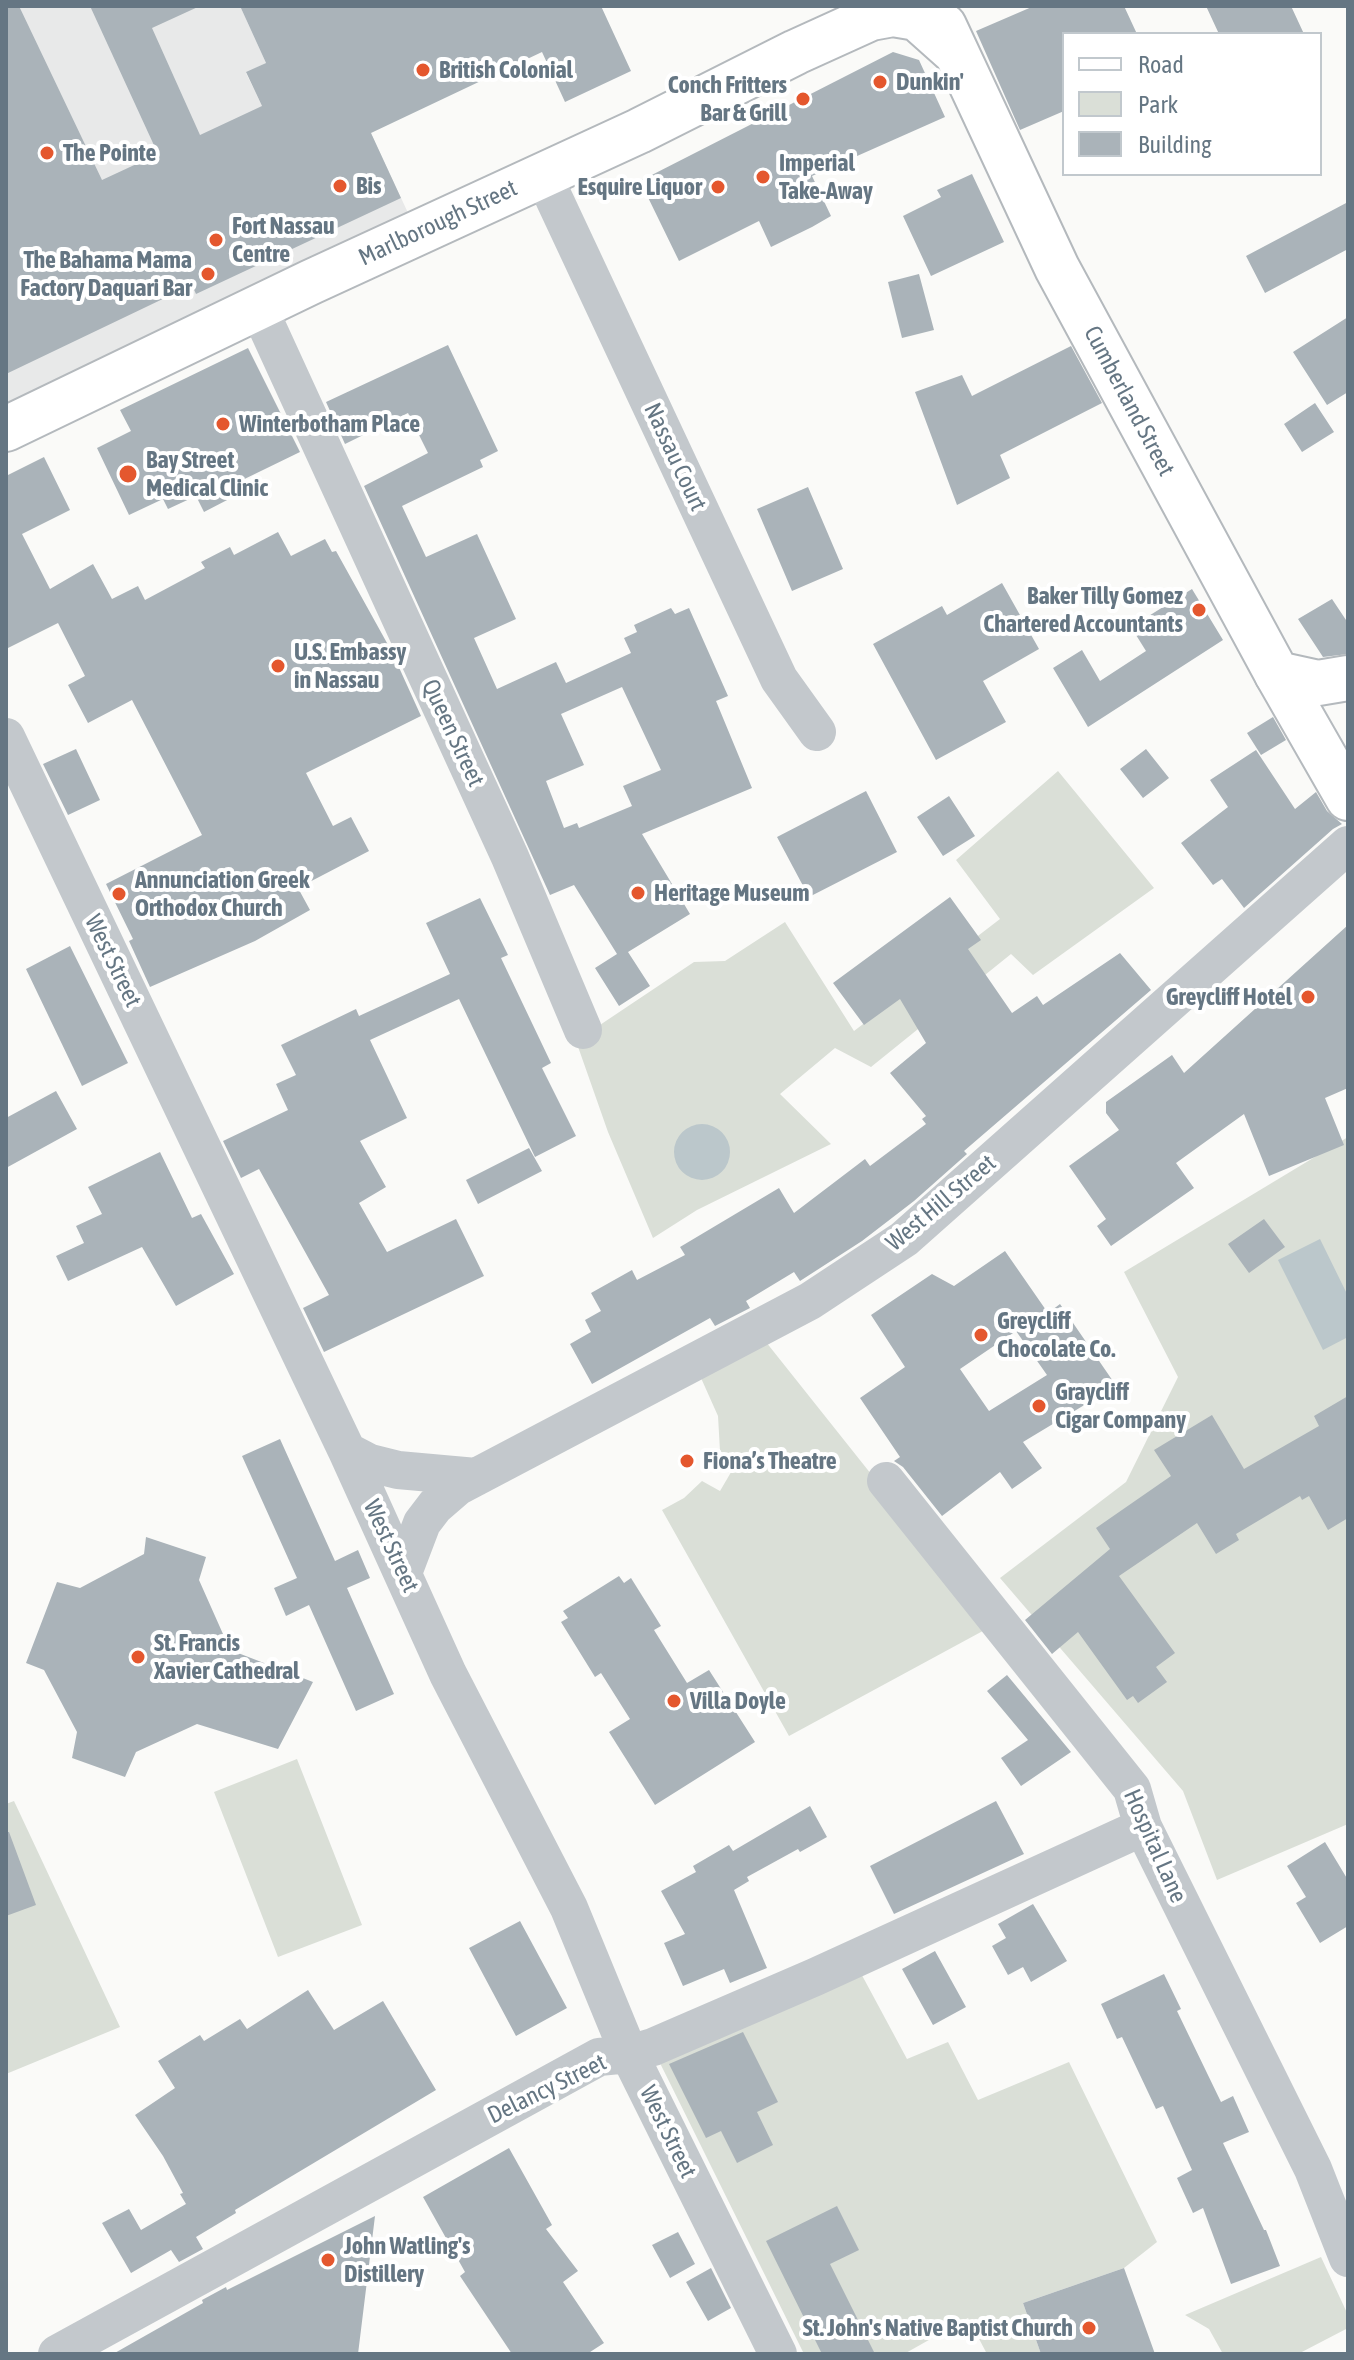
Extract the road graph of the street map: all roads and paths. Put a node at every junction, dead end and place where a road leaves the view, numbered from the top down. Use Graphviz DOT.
graph roads {
  1 [pos="936,6"];
  2 [pos="873,12"];
  3 [pos="954,51"];
  4 [pos="543,175"];
  5 [pos="258,307"];
  6 [pos="6,429"];
  7 [pos="1277,674"];
  8 [pos="1348,678"];
  9 [pos="817,732"];
  10 [pos="6,737"];
  11 [pos="1348,797"];
  12 [pos="1348,845"];
  13 [pos="583,1030"];
  14 [pos="347,1451"];
  15 [pos="476,1477"];
  16 [pos="886,1481"];
  17 [pos="403,1573"];
  18 [pos="1143,1827"];
  19 [pos="629,2054"];
  20 [pos="1348,2258"];
  21 [pos="57,2354"];
  22 [pos="778,2354"];
  1 -- 3 [label="main road, Cumberland Street"];
  2 -- 3 [label="main road, Cumberland Street"];
  2 -- 4 [label="main road, Marlborough Street"];
  3 -- 7 [label="main road, Cumberland Street"];
  4 -- 5 [label="main road, Marlborough Street"];
  4 -- 9 [label="street, Nassau Court"];
  5 -- 6 [label="main road, Marlborough Street"];
  5 -- 13 [label="street, Queen Street"];
  7 -- 8 [label="main road"];
  7 -- 11 [label="main road, Cumberland Street"];
  10 -- 14 [label="street, West Street"];
  12 -- 15 [label="street, West Hill Street"];
  14 -- 15 [label="street"];
  14 -- 17 [label="street, West Street"];
  15 -- 17 [label="street, West Hill Street"];
  16 -- 18 [label="street, Hospital Lane"];
  17 -- 19 [label="street, West Street"];
  18 -- 19 [label="street, Delancy Street"];
  18 -- 20 [label="street, Hospital Lane"];
  19 -- 21 [label="street, Delancy Street"];
  19 -- 22 [label="street, West Street"];
}
